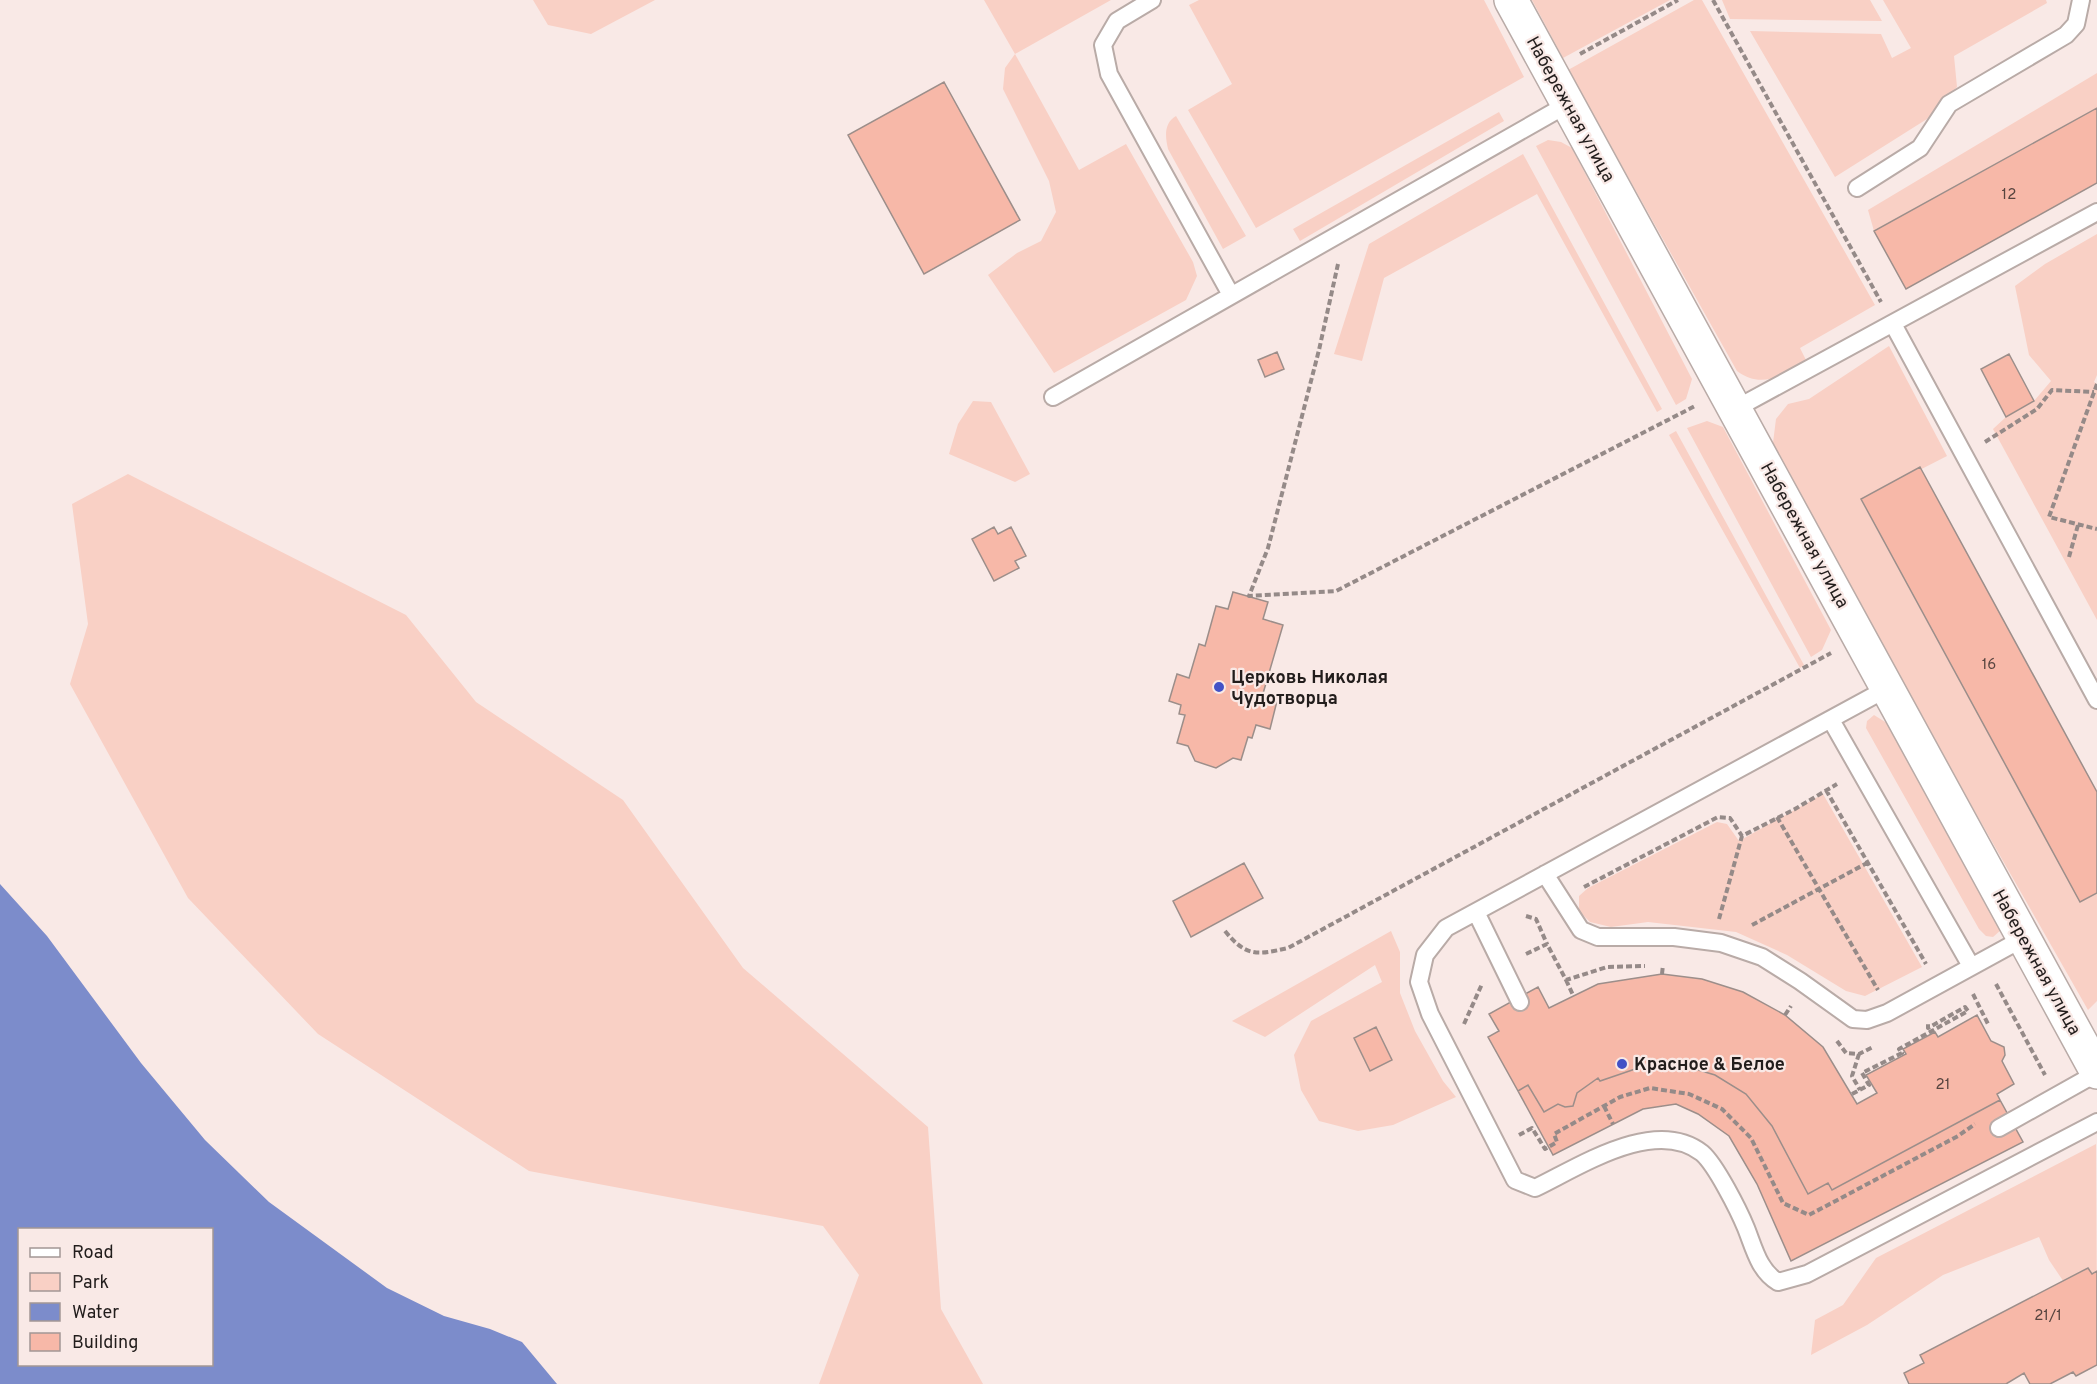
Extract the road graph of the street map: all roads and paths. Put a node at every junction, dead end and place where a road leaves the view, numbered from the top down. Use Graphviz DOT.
graph roads {
  1 [pos="1152,0"];
  2 [pos="1511,0"];
  3 [pos="1678,0"];
  4 [pos="1713,0"];
  5 [pos="2081,0"];
  6 [pos="1570,59"];
  7 [pos="1568,104"];
  8 [pos="1857,188"];
  9 [pos="2097,212"];
  10 [pos="1341,233"];
  11 [pos="1231,295"];
  12 [pos="1893,324"];
  13 [pos="2097,384"];
  14 [pos="2094,392"];
  15 [pos="1053,397"];
  16 [pos="1730,399"];
  17 [pos="1964,455"];
  18 [pos="2078,525"];
  19 [pos="2097,529"];
  20 [pos="2069,557"];
  21 [pos="1860,635"];
  22 [pos="1888,688"];
  23 [pos="2097,700"];
  24 [pos="1831,720"];
  25 [pos="1859,772"];
  26 [pos="1826,790"];
  27 [pos="1777,817"];
  28 [pos="1742,836"];
  29 [pos="1868,863"];
  30 [pos="1545,874"];
  31 [pos="1819,889"];
  32 [pos="1578,890"];
  33 [pos="1476,912"];
  34 [pos="1518,915"];
  35 [pos="1718,922"];
  36 [pos="1743,930"];
  37 [pos="1225,931"];
  38 [pos="2024,938"];
  39 [pos="1547,944"];
  40 [pos="1670,964"];
  41 [pos="1663,965"];
  42 [pos="1502,966"];
  43 [pos="1971,966"];
  44 [pos="1928,968"];
  45 [pos="1662,974"];
  46 [pos="1566,980"];
  47 [pos="1987,985"];
  48 [pos="1980,989"];
  49 [pos="1574,995"];
  50 [pos="1973,995"];
  51 [pos="1873,997"];
  52 [pos="1962,999"];
  53 [pos="1520,1002"];
  54 [pos="1793,1002"];
  55 [pos="1801,1008"];
  56 [pos="1932,1015"];
  57 [pos="1921,1021"];
  58 [pos="1989,1026"];
  59 [pos="1460,1031"];
  60 [pos="1914,1032"];
  61 [pos="1833,1035"];
  62 [pos="1917,1038"];
  63 [pos="1880,1043"];
  64 [pos="1859,1054"];
  65 [pos="2097,1072"];
  66 [pos="1860,1090"];
  67 [pos="1852,1095"];
  68 [pos="2056,1096"];
  69 [pos="1604,1106"];
  70 [pos="1985,1117"];
  71 [pos="2097,1122"];
  72 [pos="1614,1127"];
  73 [pos="1999,1128"];
  74 [pos="1510,1139"];
  1 -- 11 [label="lane"];
  2 -- 7 [label="street, Набережная улица"];
  3 -- 6 [label="path"];
  4 -- 12 [label="path"];
  5 -- 8 [label="lane"];
  7 -- 10 [label="lane"];
  7 -- 16 [label="street, Набережная улица"];
  9 -- 12 [label="lane"];
  10 -- 11 [label="lane"];
  10 -- 16 [label="path"];
  11 -- 15 [label="lane"];
  12 -- 16 [label="lane"];
  12 -- 17 [label="lane"];
  13 -- 14 [label="path"];
  14 -- 17 [label="path"];
  14 -- 18 [label="path"];
  16 -- 21 [label="street, Набережная улица"];
  17 -- 23 [label="lane"];
  18 -- 19 [label="path"];
  18 -- 20 [label="path"];
  21 -- 22 [label="street, Набережная улица"];
  21 -- 37 [label="path"];
  22 -- 24 [label="lane"];
  22 -- 38 [label="street, Набережная улица"];
  24 -- 25 [label="lane"];
  24 -- 30 [label="lane"];
  25 -- 26 [label="path"];
  25 -- 43 [label="lane"];
  26 -- 27 [label="path"];
  26 -- 29 [label="path"];
  27 -- 28 [label="path"];
  27 -- 31 [label="path"];
  28 -- 32 [label="path"];
  28 -- 35 [label="path"];
  29 -- 31 [label="path"];
  29 -- 44 [label="path"];
  30 -- 33 [label="lane"];
  30 -- 43 [label="lane"];
  31 -- 36 [label="path"];
  31 -- 51 [label="path"];
  33 -- 42 [label="lane"];
  33 -- 71 [label="lane"];
  34 -- 39 [label="path"];
  38 -- 43 [label="lane"];
  38 -- 65 [label="street, Набережная улица"];
  39 -- 42 [label="path"];
  39 -- 46 [label="path"];
  40 -- 41 [label="path"];
  41 -- 45 [label="path"];
  41 -- 46 [label="path"];
  42 -- 53 [label="lane"];
  42 -- 59 [label="path"];
  46 -- 49 [label="path"];
  47 -- 68 [label="path"];
  48 -- 50 [label="path"];
  50 -- 52 [label="path"];
  50 -- 58 [label="path"];
  50 -- 62 [label="path"];
  54 -- 55 [label="path"];
  56 -- 57 [label="path"];
  60 -- 62 [label="path"];
  61 -- 64 [label="path"];
  62 -- 66 [label="path"];
  63 -- 64 [label="path"];
  64 -- 66 [label="path"];
  65 -- 68 [label="lane"];
  66 -- 67 [label="path"];
  68 -- 73 [label="lane"];
  69 -- 70 [label="path"];
  69 -- 72 [label="path"];
  69 -- 74 [label="path"];
}
